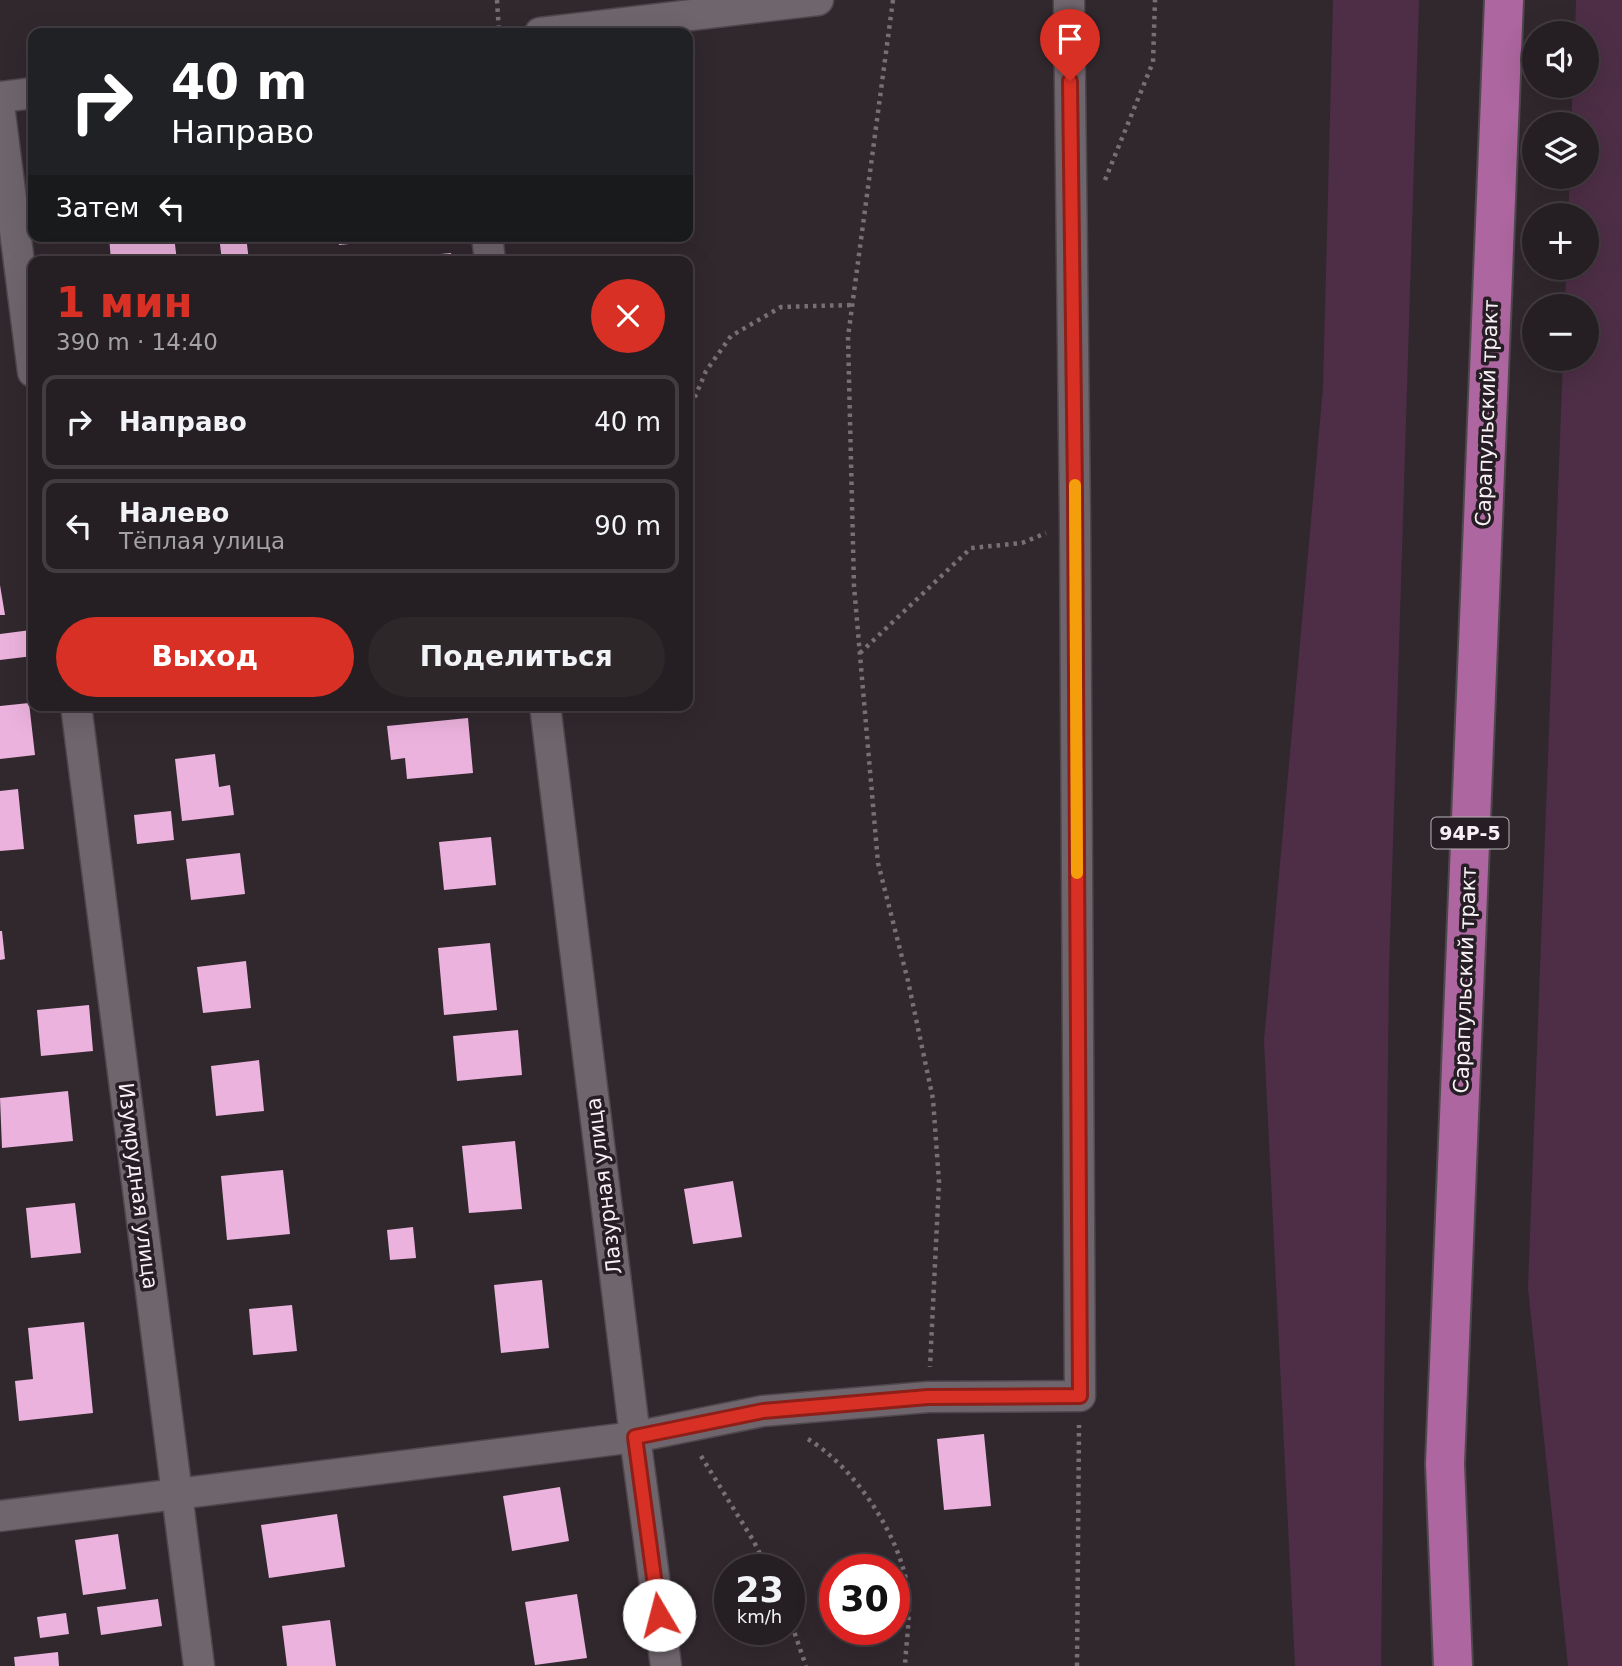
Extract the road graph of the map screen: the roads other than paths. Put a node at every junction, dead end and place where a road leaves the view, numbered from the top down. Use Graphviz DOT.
graph roads {
  1 [pos="818,0"];
  2 [pos="1069,0"];
  3 [pos="1504,0"];
  4 [pos="582,28"];
  5 [pos="28,94"];
  6 [pos="0,97"];
  7 [pos="0,113"];
  8 [pos="28,333"];
  9 [pos="77,711"];
  10 [pos="546,711"];
  11 [pos="635,1437"];
  12 [pos="177,1495"];
  13 [pos="0,1516"];
  14 [pos="200,1666"];
  15 [pos="666,1666"];
  16 [pos="1453,1666"];
  1 -- 4 [label="street"];
  2 -- 11 [label="street"];
  3 -- 16 [label="main road, Сарапульский тракт / 94Р-5"];
  5 -- 6 [label="street"];
  7 -- 8 [label="street"];
  9 -- 12 [label="street, Изумрудная улица"];
  10 -- 11 [label="street, Лазурная улица"];
  11 -- 12 [label="street"];
  11 -- 15 [label="street, Лазурная улица"];
  12 -- 13 [label="street"];
  12 -- 14 [label="street, Изумрудная улица"];
}
